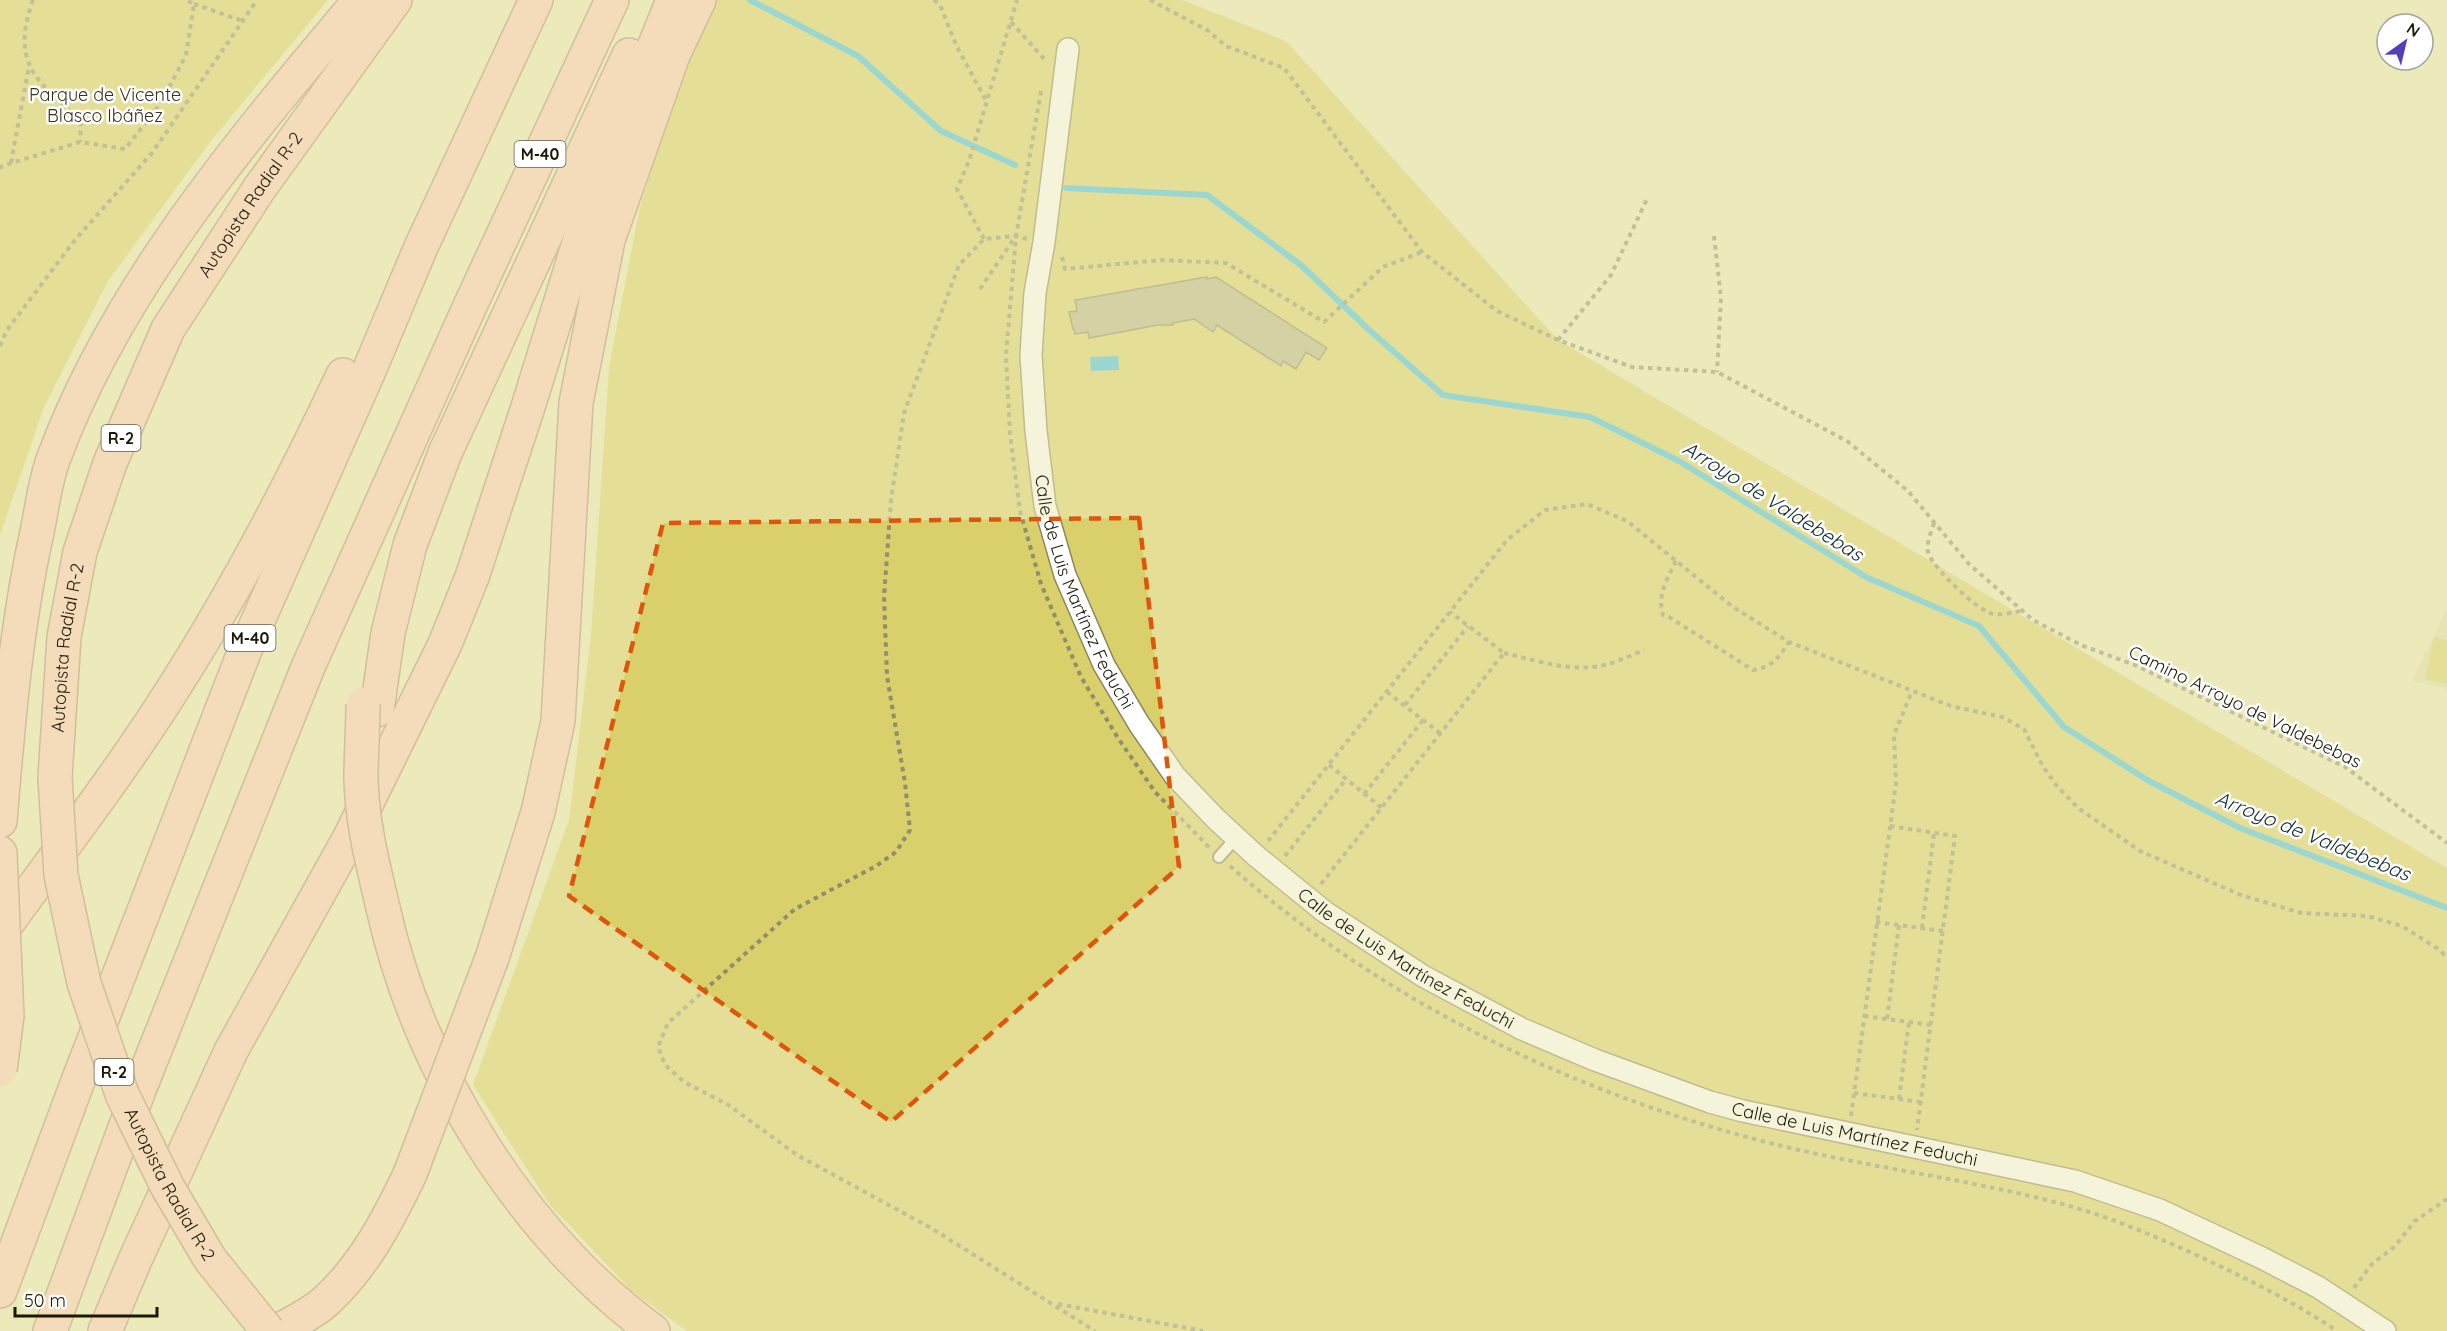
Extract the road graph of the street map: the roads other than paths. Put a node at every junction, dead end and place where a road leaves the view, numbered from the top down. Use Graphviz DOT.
graph roads {
  1 [pos="360,0"];
  2 [pos="395,0"];
  3 [pos="536,0"];
  4 [pos="612,0"];
  5 [pos="654,0"];
  6 [pos="673,0"];
  7 [pos="699,0"];
  8 [pos="1068,49"];
  9 [pos="421,247"];
  10 [pos="469,308"];
  11 [pos="53,461"];
  12 [pos="0,612"];
  13 [pos="370,707"];
  14 [pos="0,821"];
  15 [pos="1236,838"];
  16 [pos="1219,857"];
  17 [pos="1,866"];
  18 [pos="0,933"];
  19 [pos="0,1070"];
  20 [pos="0,1291"];
  21 [pos="50,1331"];
  22 [pos="105,1331"];
  23 [pos="268,1331"];
  24 [pos="278,1331"];
  25 [pos="653,1331"];
  26 [pos="2385,1331"];
  1 -- 11 [label="highway"];
  2 -- 23 [label="highway, Autopista Radial R-2 / R-2, bridge"];
  3 -- 9 [label="highway, M-40"];
  4 -- 10 [label="highway, M-40"];
  5 -- 13 [label="highway"];
  6 -- 22 [label="highway"];
  7 -- 24 [label="highway, bridge"];
  8 -- 15 [label="street, Calle de Luis Martínez Feduchi"];
  9 -- 18 [label="highway"];
  9 -- 20 [label="highway, M-40"];
  10 -- 13 [label="highway"];
  10 -- 21 [label="highway, M-40"];
  11 -- 12 [label="highway"];
  11 -- 14 [label="highway"];
  13 -- 25 [label="highway, bridge"];
  15 -- 16 [label="lane"];
  15 -- 26 [label="street, Calle de Luis Martínez Feduchi"];
  17 -- 19 [label="highway, bridge"];
}
